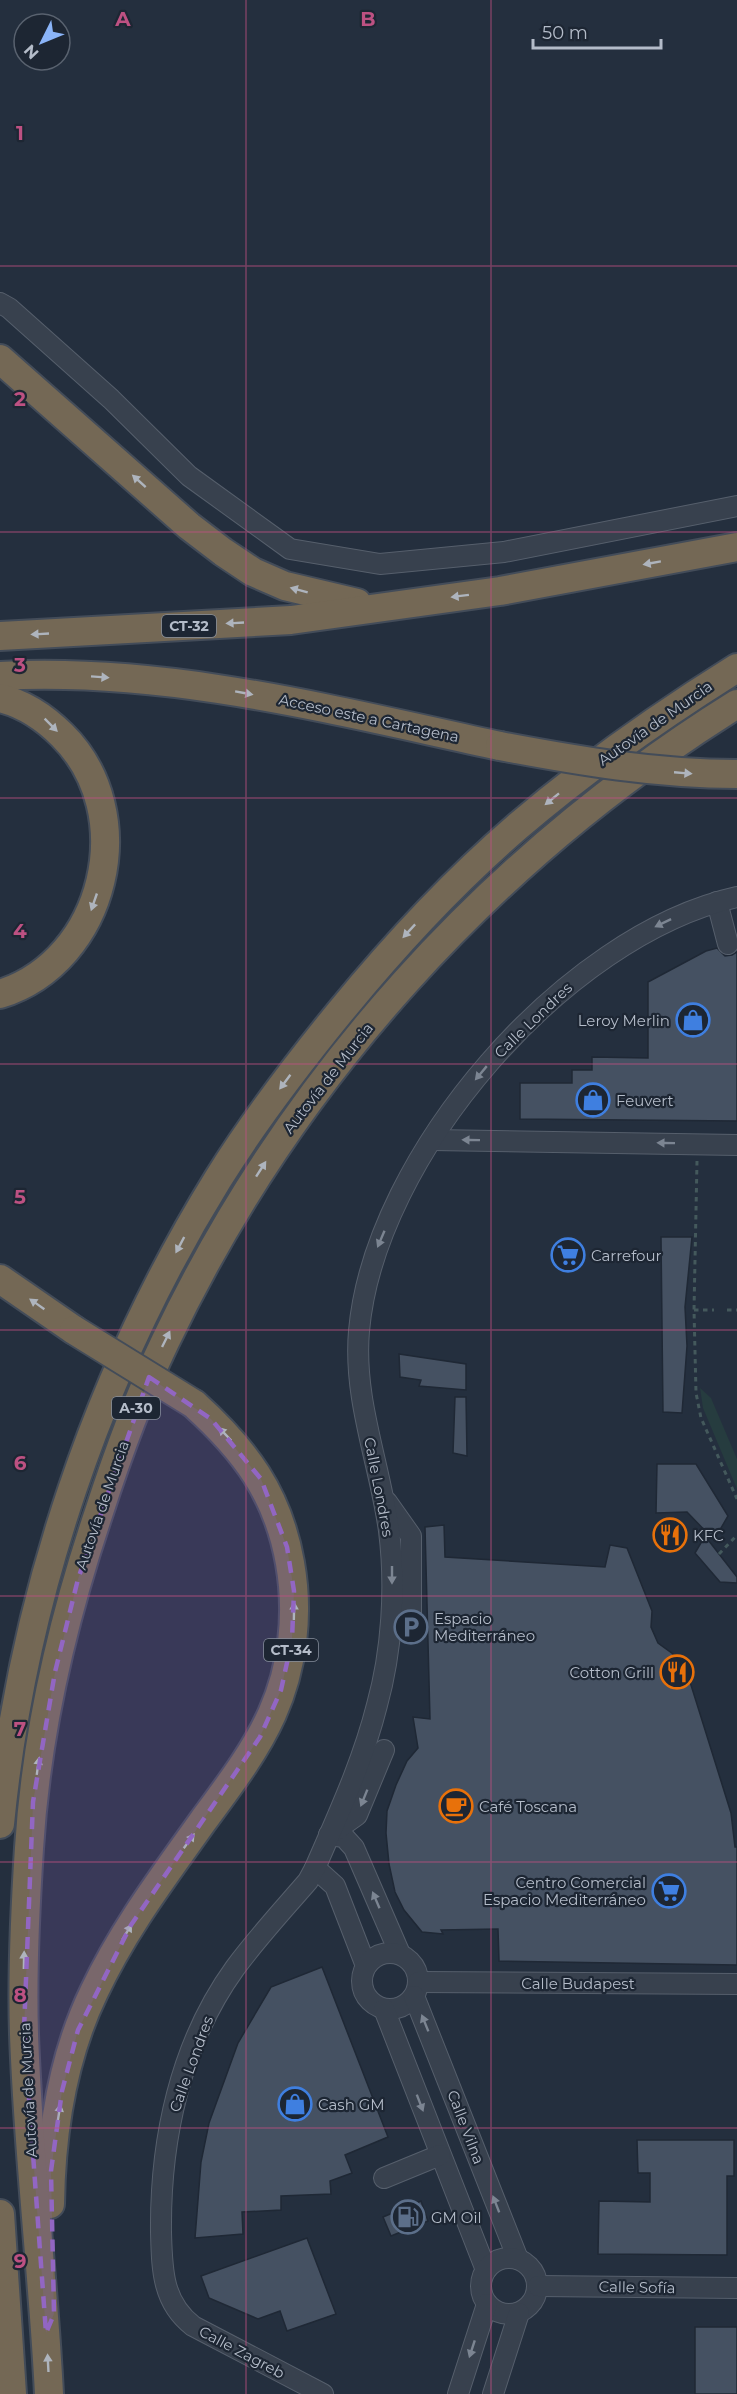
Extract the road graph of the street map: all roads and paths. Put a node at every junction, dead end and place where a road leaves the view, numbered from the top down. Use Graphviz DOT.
graph roads {
  1 [pos="0,303"];
  2 [pos="0,360"];
  3 [pos="737,507"];
  4 [pos="737,547"];
  5 [pos="376,607"];
  6 [pos="0,636"];
  7 [pos="737,668"];
  8 [pos="0,675"];
  9 [pos="0,698"];
  10 [pos="737,704"];
  11 [pos="737,774"];
  12 [pos="737,897"];
  13 [pos="717,902"];
  14 [pos="728,944"];
  15 [pos="0,994"];
  16 [pos="432,1140"];
  17 [pos="730,1145"];
  18 [pos="697,1156"];
  19 [pos="0,1279"];
  20 [pos="694,1310"];
  21 [pos="714,1310"];
  22 [pos="727,1310"];
  23 [pos="737,1310"];
  24 [pos="384,1497"];
  25 [pos="737,1500"];
  26 [pos="737,1535"];
  27 [pos="719,1554"];
  28 [pos="411,1627"];
  29 [pos="384,1750"];
  30 [pos="0,1824"];
  31 [pos="329,1835"];
  32 [pos="315,1868"];
  33 [pos="400,1954"];
  34 [pos="366,1966"];
  35 [pos="737,1984"];
  36 [pos="416,1989"];
  37 [pos="384,2009"];
  38 [pos="440,2155"];
  39 [pos="384,2178"];
  40 [pos="0,2214"];
  41 [pos="518,2259"];
  42 [pos="486,2270"];
  43 [pos="538,2286"];
  44 [pos="737,2288"];
  45 [pos="487,2304"];
  46 [pos="519,2313"];
  47 [pos="193,2326"];
  48 [pos="46,2333"];
  49 [pos="12,2394"];
  50 [pos="49,2394"];
  51 [pos="323,2394"];
  52 [pos="458,2394"];
  53 [pos="493,2394"];
  1 -- 3 [label="street"];
  5 -- 2 [label="highway, one-way"];
  4 -- 5 [label="highway, CT-32, one-way"];
  5 -- 6 [label="highway, CT-32, one-way"];
  7 -- 30 [label="highway, Autovía de Murcia / A-30, one-way"];
  8 -- 11 [label="highway, Acceso este a Cartagena, one-way, bridge"];
  9 -- 15 [label="highway, one-way"];
  48 -- 10 [label="highway, Autovía de Murcia / A-30, one-way"];
  12 -- 13 [label="street, Calle Londres"];
  13 -- 14 [label="street"];
  13 -- 16 [label="street, Calle Londres, one-way"];
  17 -- 16 [label="street, one-way"];
  16 -- 24 [label="street, Calle Londres, one-way"];
  18 -- 20 [label="path"];
  48 -- 19 [label="highway, CT-34, one-way, bridge"];
  20 -- 21 [label="path"];
  20 -- 25 [label="path"];
  22 -- 23 [label="path"];
  24 -- 28 [label="street"];
  24 -- 31 [label="street, Calle Londres, one-way"];
  26 -- 27 [label="path"];
  29 -- 31 [label="street, one-way"];
  31 -- 32 [label="street, Calle Londres"];
  33 -- 31 [label="street, one-way"];
  32 -- 34 [label="street"];
  32 -- 47 [label="street, Calle Londres"];
  33 -- 34 [label="street"];
  33 -- 36 [label="street"];
  34 -- 37 [label="street"];
  35 -- 36 [label="street, Calle Budapest"];
  36 -- 37 [label="street"];
  41 -- 36 [label="street, Calle Vilna, one-way"];
  37 -- 38 [label="street, one-way"];
  38 -- 39 [label="street"];
  38 -- 42 [label="street"];
  40 -- 49 [label="highway"];
  41 -- 42 [label="street"];
  41 -- 43 [label="street"];
  42 -- 45 [label="street"];
  43 -- 44 [label="street, Calle Sofía"];
  43 -- 46 [label="street"];
  45 -- 46 [label="street"];
  45 -- 52 [label="street, one-way"];
  46 -- 53 [label="street"];
  47 -- 51 [label="street, Calle Zagreb"];
  50 -- 48 [label="highway, Autovía de Murcia / A-30, one-way"];
}
